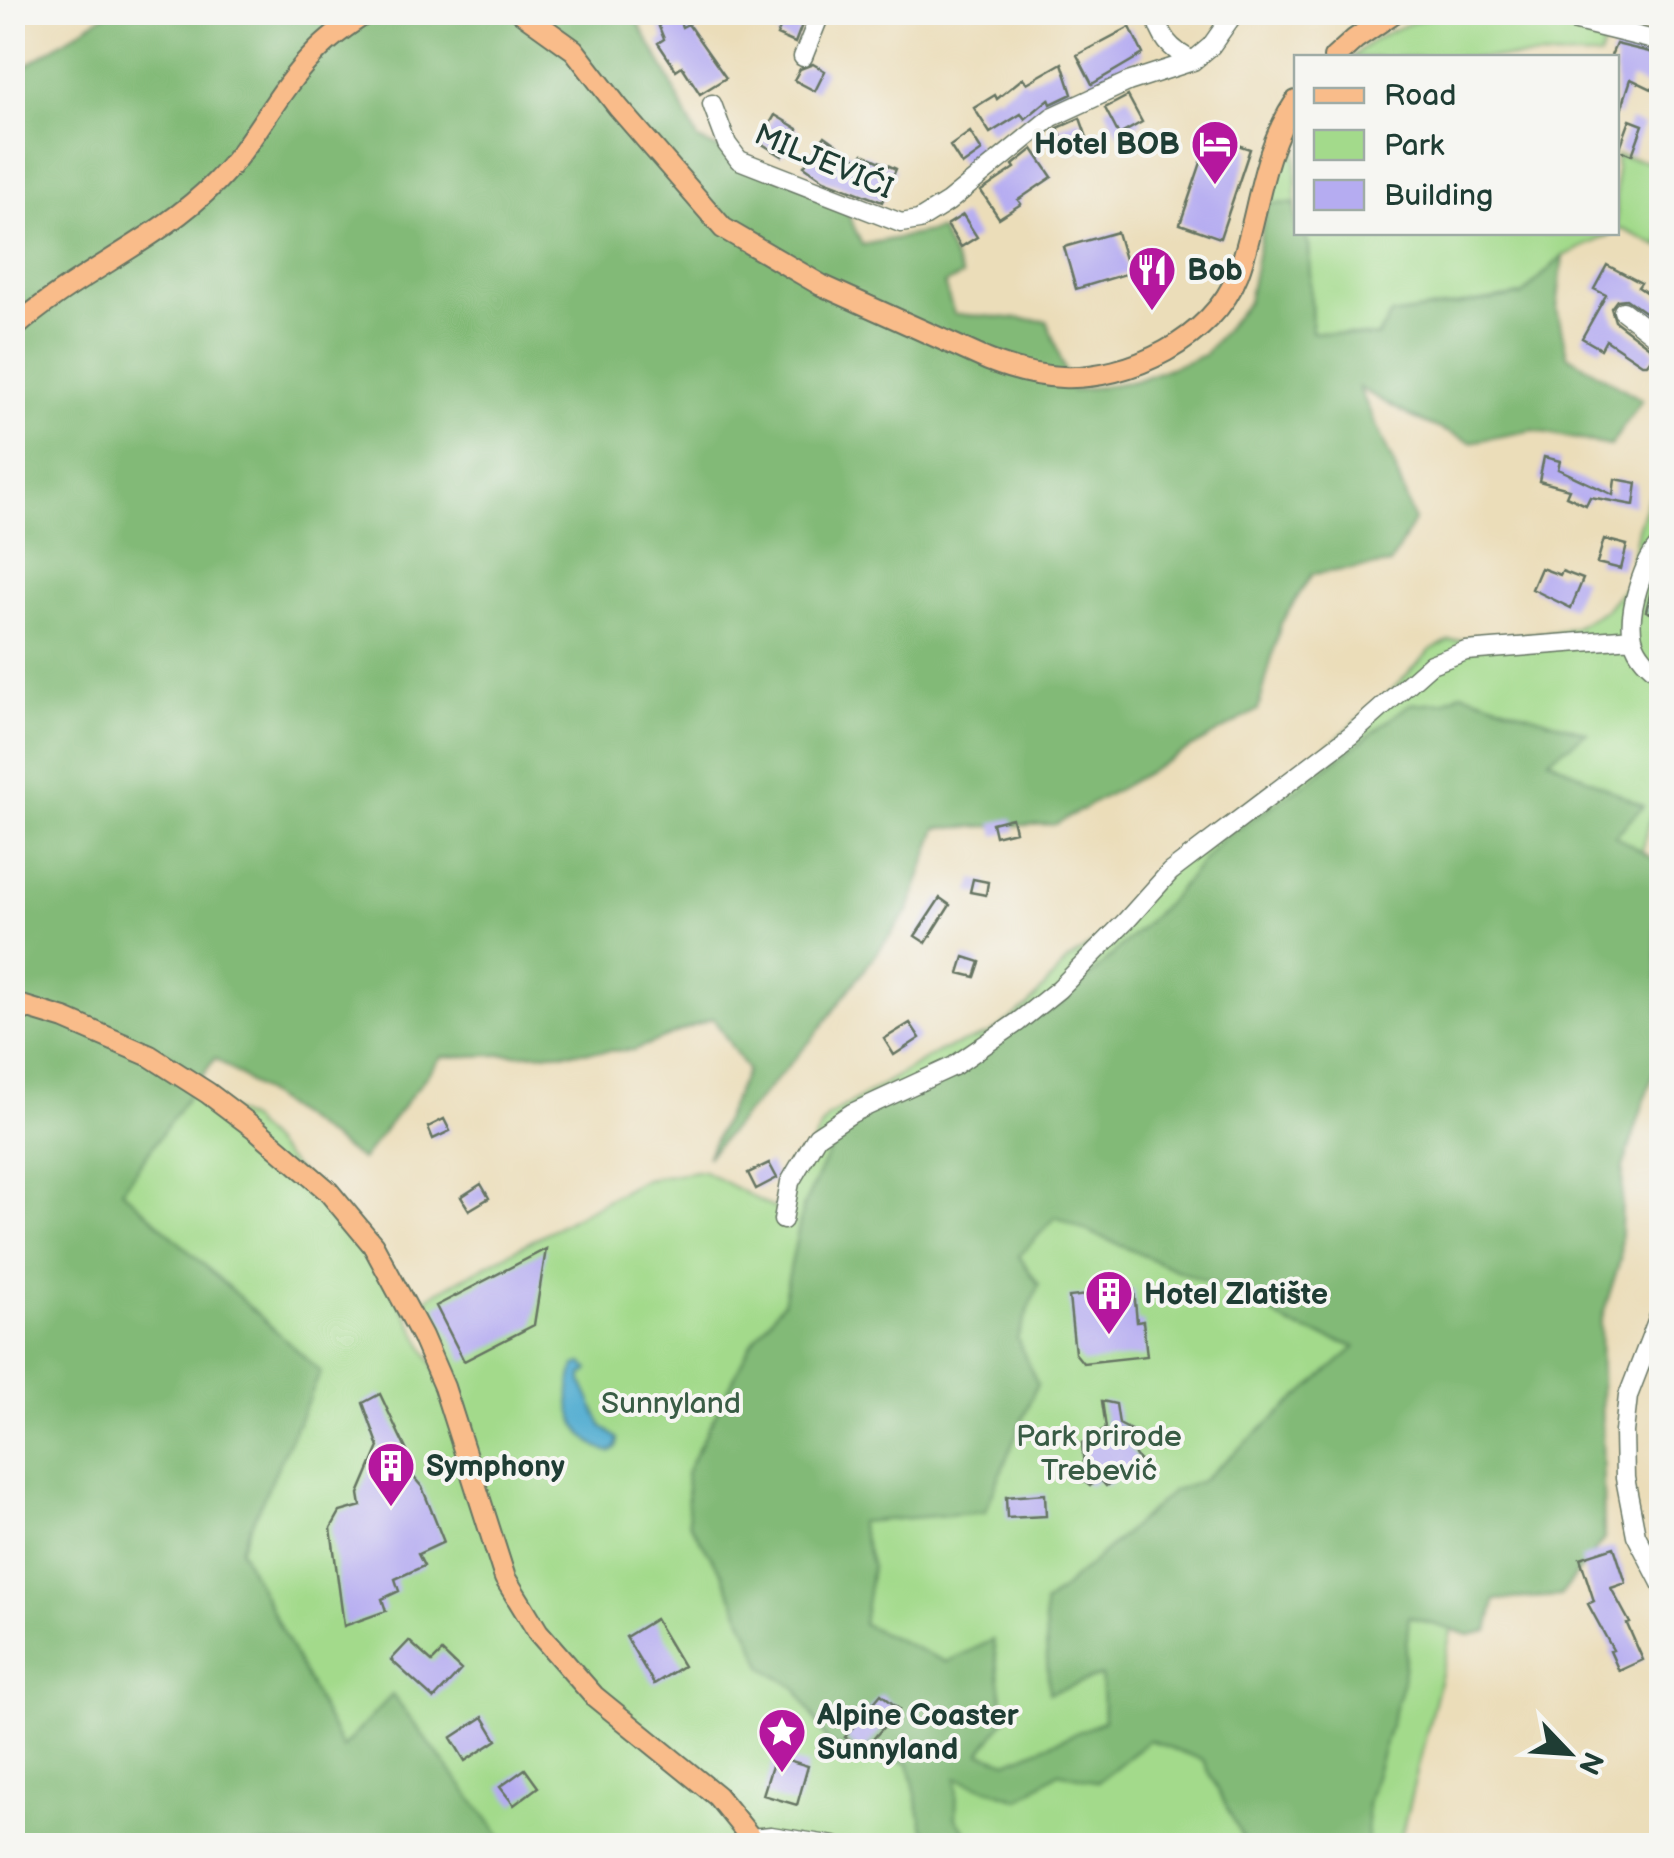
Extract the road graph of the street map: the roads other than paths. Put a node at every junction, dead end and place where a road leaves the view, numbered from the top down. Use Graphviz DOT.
graph roads {
  1 [pos="368,12"];
  2 [pos="521,12"];
  3 [pos="821,12"];
  4 [pos="1154,12"];
  5 [pos="1235,12"];
  6 [pos="1395,12"];
  7 [pos="1540,12"];
  8 [pos="1662,42"];
  9 [pos="1337,55"];
  10 [pos="803,57"];
  11 [pos="1192,61"];
  12 [pos="712,104"];
  13 [pos="1294,104"];
  14 [pos="1623,311"];
  15 [pos="12,330"];
  16 [pos="1662,342"];
  17 [pos="1662,544"];
  18 [pos="1632,638"];
  19 [pos="1662,675"];
  20 [pos="12,1003"];
  21 [pos="783,1220"];
  22 [pos="1662,1308"];
  23 [pos="1662,1584"];
  24 [pos="753,1842"];
  25 [pos="835,1846"];
  1 -- 15 [label="main road"];
  2 -- 13 [label="main road"];
  3 -- 10 [label="street"];
  4 -- 11 [label="street"];
  5 -- 11 [label="street"];
  6 -- 9 [label="main road"];
  7 -- 8 [label="street"];
  11 -- 12 [label="street, MILJEVIĆI"];
  14 -- 16 [label="street"];
  17 -- 18 [label="street"];
  18 -- 19 [label="street"];
  18 -- 21 [label="street"];
  20 -- 24 [label="main road"];
  22 -- 23 [label="street"];
  24 -- 25 [label="street"];
}
